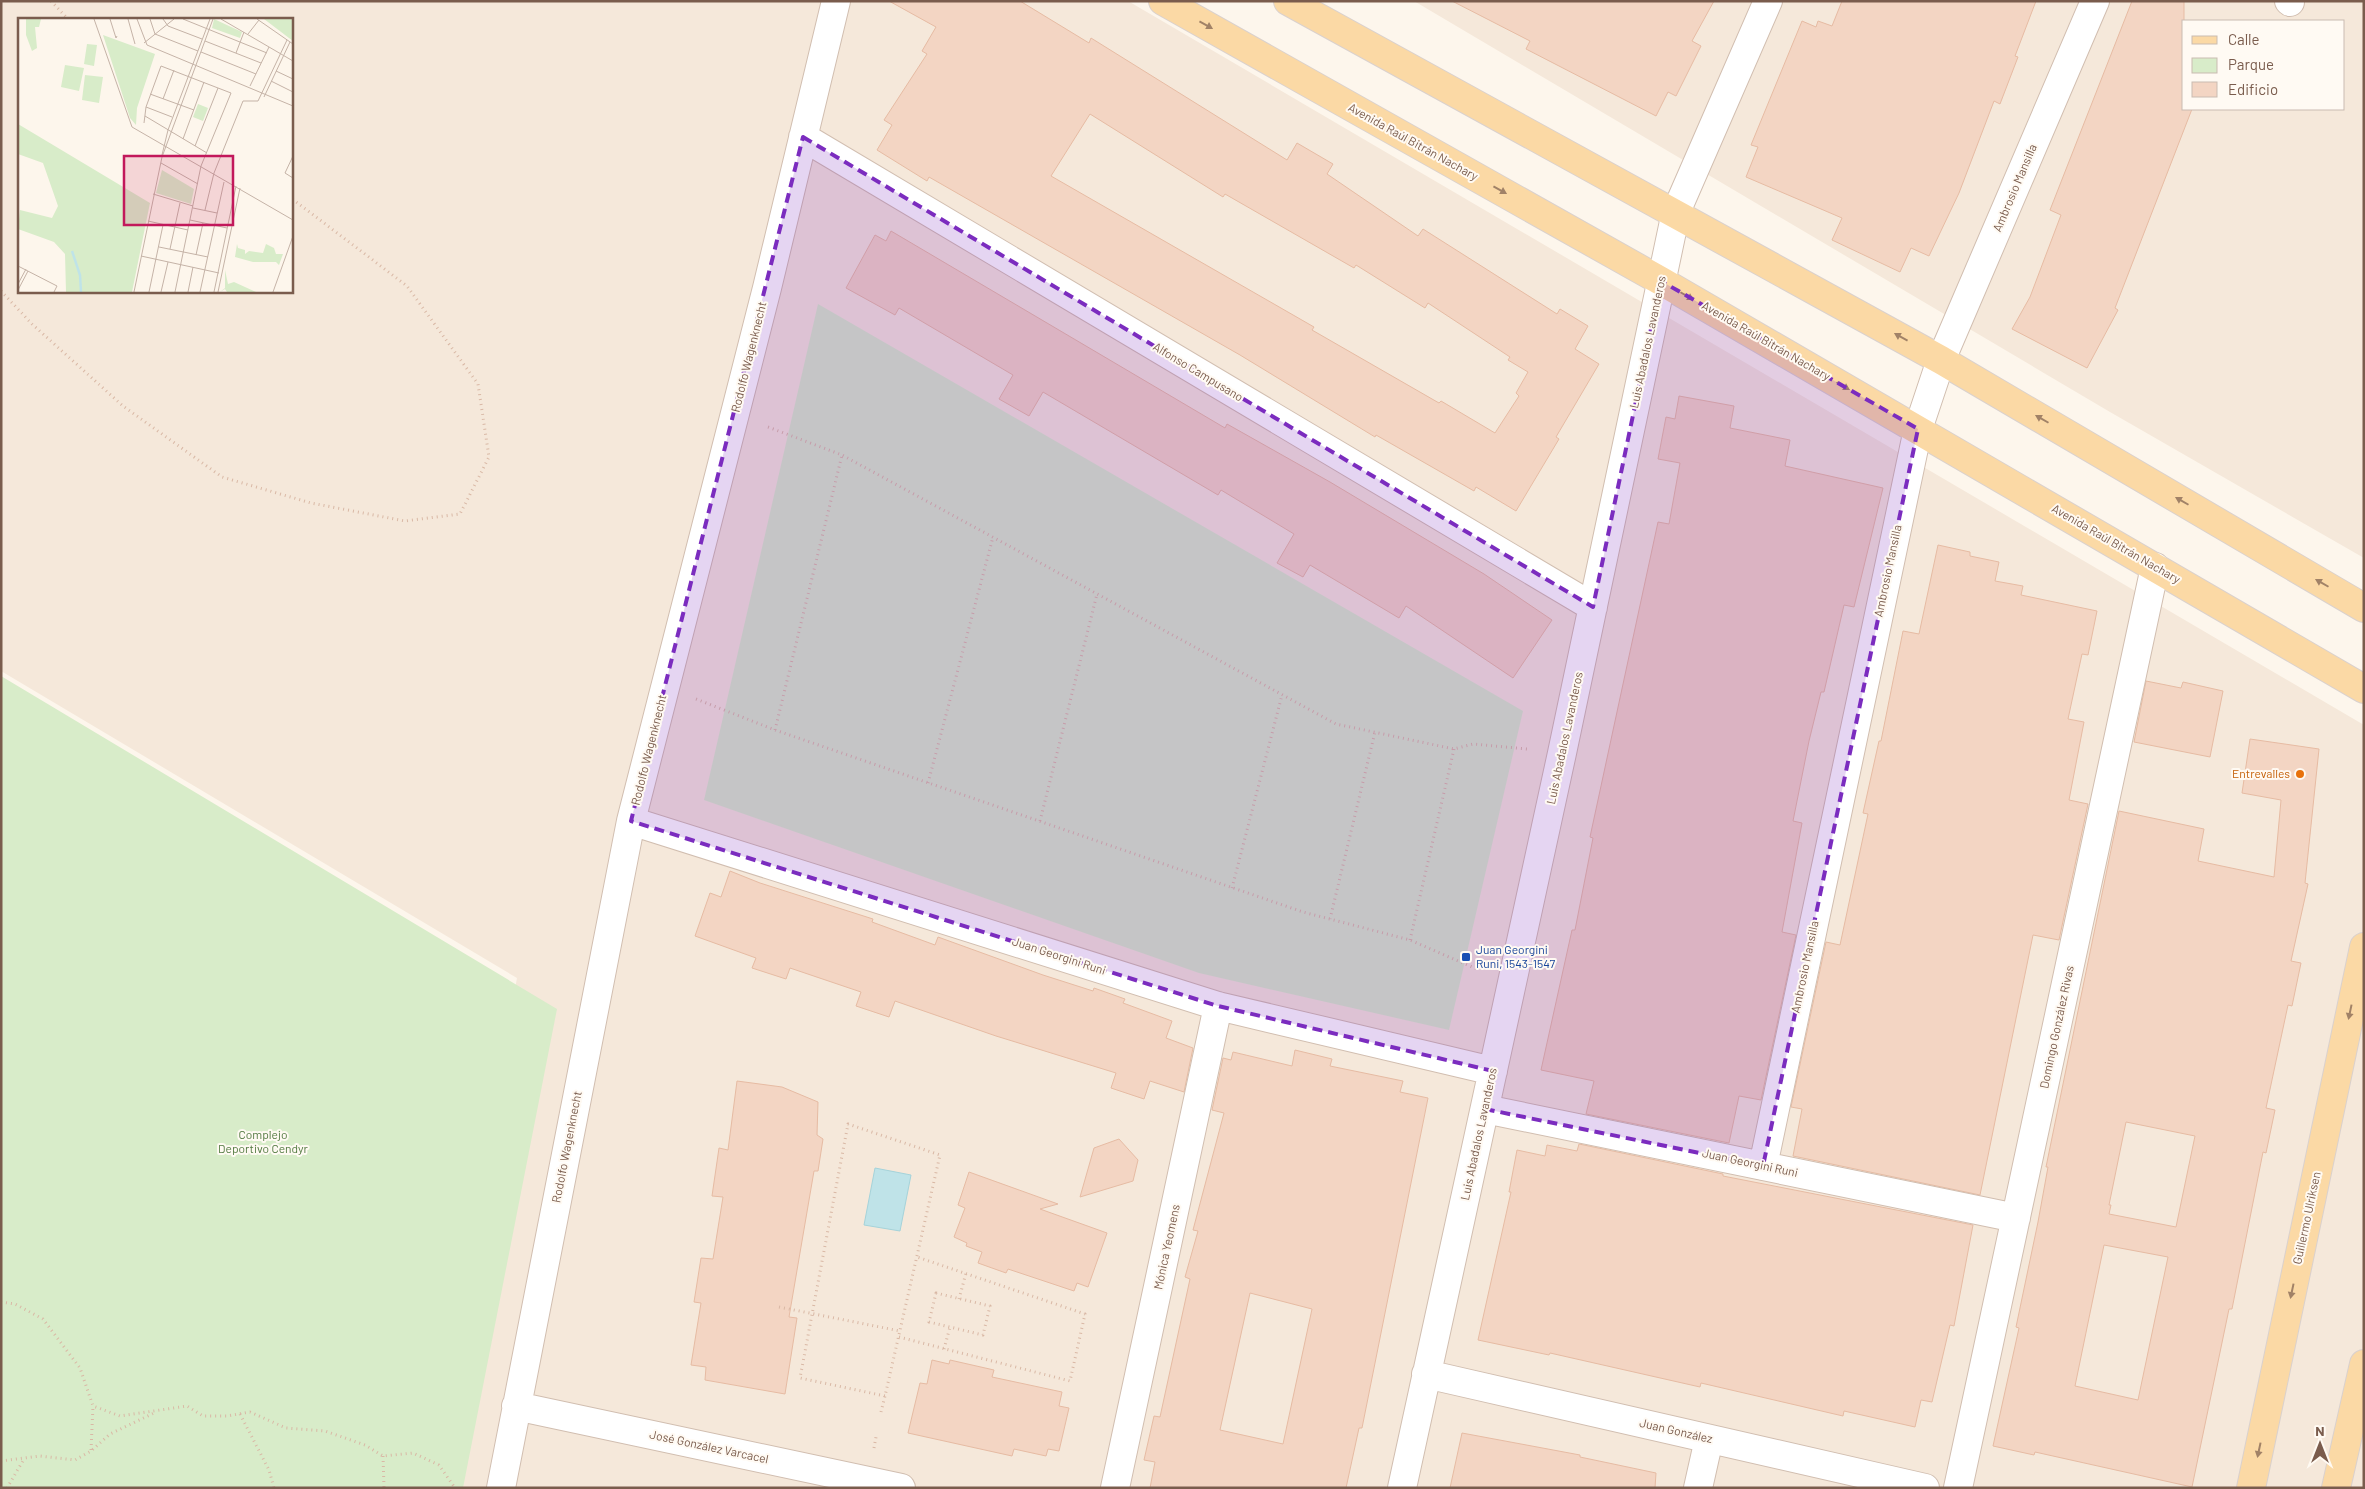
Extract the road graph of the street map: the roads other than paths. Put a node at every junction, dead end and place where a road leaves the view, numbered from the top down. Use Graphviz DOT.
graph roads {
  1 [pos="1163,1"];
  2 [pos="1288,1"];
  3 [pos="1768,1"];
  4 [pos="2095,1"];
  5 [pos="831,7"];
  6 [pos="803,137"];
  7 [pos="1676,212"];
  8 [pos="1661,281"];
  9 [pos="1941,360"];
  10 [pos="1918,429"];
  11 [pos="2155,567"];
  12 [pos="1593,607"];
  13 [pos="2364,608"];
  14 [pos="2364,688"];
  15 [pos="631,821"];
  16 [pos="2364,947"];
  17 [pos="1218,1006"];
  18 [pos="1493,1071"];
  19 [pos="1485,1109"];
  20 [pos="1763,1166"];
  21 [pos="2016,1218"];
  22 [pos="2364,1364"];
  23 [pos="1426,1374"];
  24 [pos="516,1406"];
  25 [pos="1709,1439"];
  26 [pos="856,1483"];
  27 [pos="501,1488"];
  28 [pos="901,1488"];
  29 [pos="1115,1488"];
  30 [pos="1402,1488"];
  31 [pos="1698,1488"];
  32 [pos="1926,1488"];
  33 [pos="1958,1488"];
  34 [pos="2251,1488"];
  35 [pos="2336,1488"];
  1 -- 8 [label="main road, Avenida Raúl Bitrán Nachary, one-way"];
  2 -- 7 [label="main road"];
  3 -- 7 [label="street, Luis Abadalos Lavanderos"];
  4 -- 9 [label="street, Ambrosio Mansilla"];
  5 -- 6 [label="street, Rodolfo Wagenknecht"];
  6 -- 12 [label="street, Alfonso Campusano"];
  6 -- 15 [label="street, Rodolfo Wagenknecht"];
  7 -- 8 [label="street, Luis Abadalos Lavanderos"];
  9 -- 7 [label="main road, one-way"];
  8 -- 10 [label="main road, Avenida Raúl Bitrán Nachary, one-way"];
  8 -- 12 [label="street, Luis Abadalos Lavanderos"];
  9 -- 10 [label="street, Ambrosio Mansilla"];
  13 -- 9 [label="main road, one-way"];
  10 -- 11 [label="main road, Avenida Raúl Bitrán Nachary"];
  10 -- 20 [label="street, Ambrosio Mansilla"];
  11 -- 14 [label="main road, Avenida Raúl Bitrán Nachary"];
  11 -- 21 [label="street, Domingo González Rivas"];
  12 -- 18 [label="street, Luis Abadalos Lavanderos"];
  15 -- 17 [label="street, Juan Georgini Runi"];
  15 -- 24 [label="street, Rodolfo Wagenknecht"];
  16 -- 34 [label="main road, Guillermo Ulriksen, one-way"];
  17 -- 18 [label="street, Juan Georgini Runi"];
  17 -- 29 [label="street, Mónica Yeomens"];
  18 -- 19 [label="street, Luis Abadalos Lavanderos"];
  19 -- 20 [label="street, Juan Georgini Runi"];
  19 -- 23 [label="street, Luis Abadalos Lavanderos"];
  20 -- 21 [label="street, Juan Georgini Runi"];
  21 -- 33 [label="street, Domingo González Rivas"];
  22 -- 35 [label="main road"];
  23 -- 25 [label="street, Juan González"];
  23 -- 30 [label="street, Luis Abadalos Lavanderos"];
  24 -- 26 [label="street, José González Varcacel"];
  24 -- 27 [label="street, Rodolfo Wagenknecht"];
  25 -- 31 [label="street"];
  25 -- 32 [label="street, Juan González"];
  26 -- 28 [label="street, José González Varcacel"];
}
